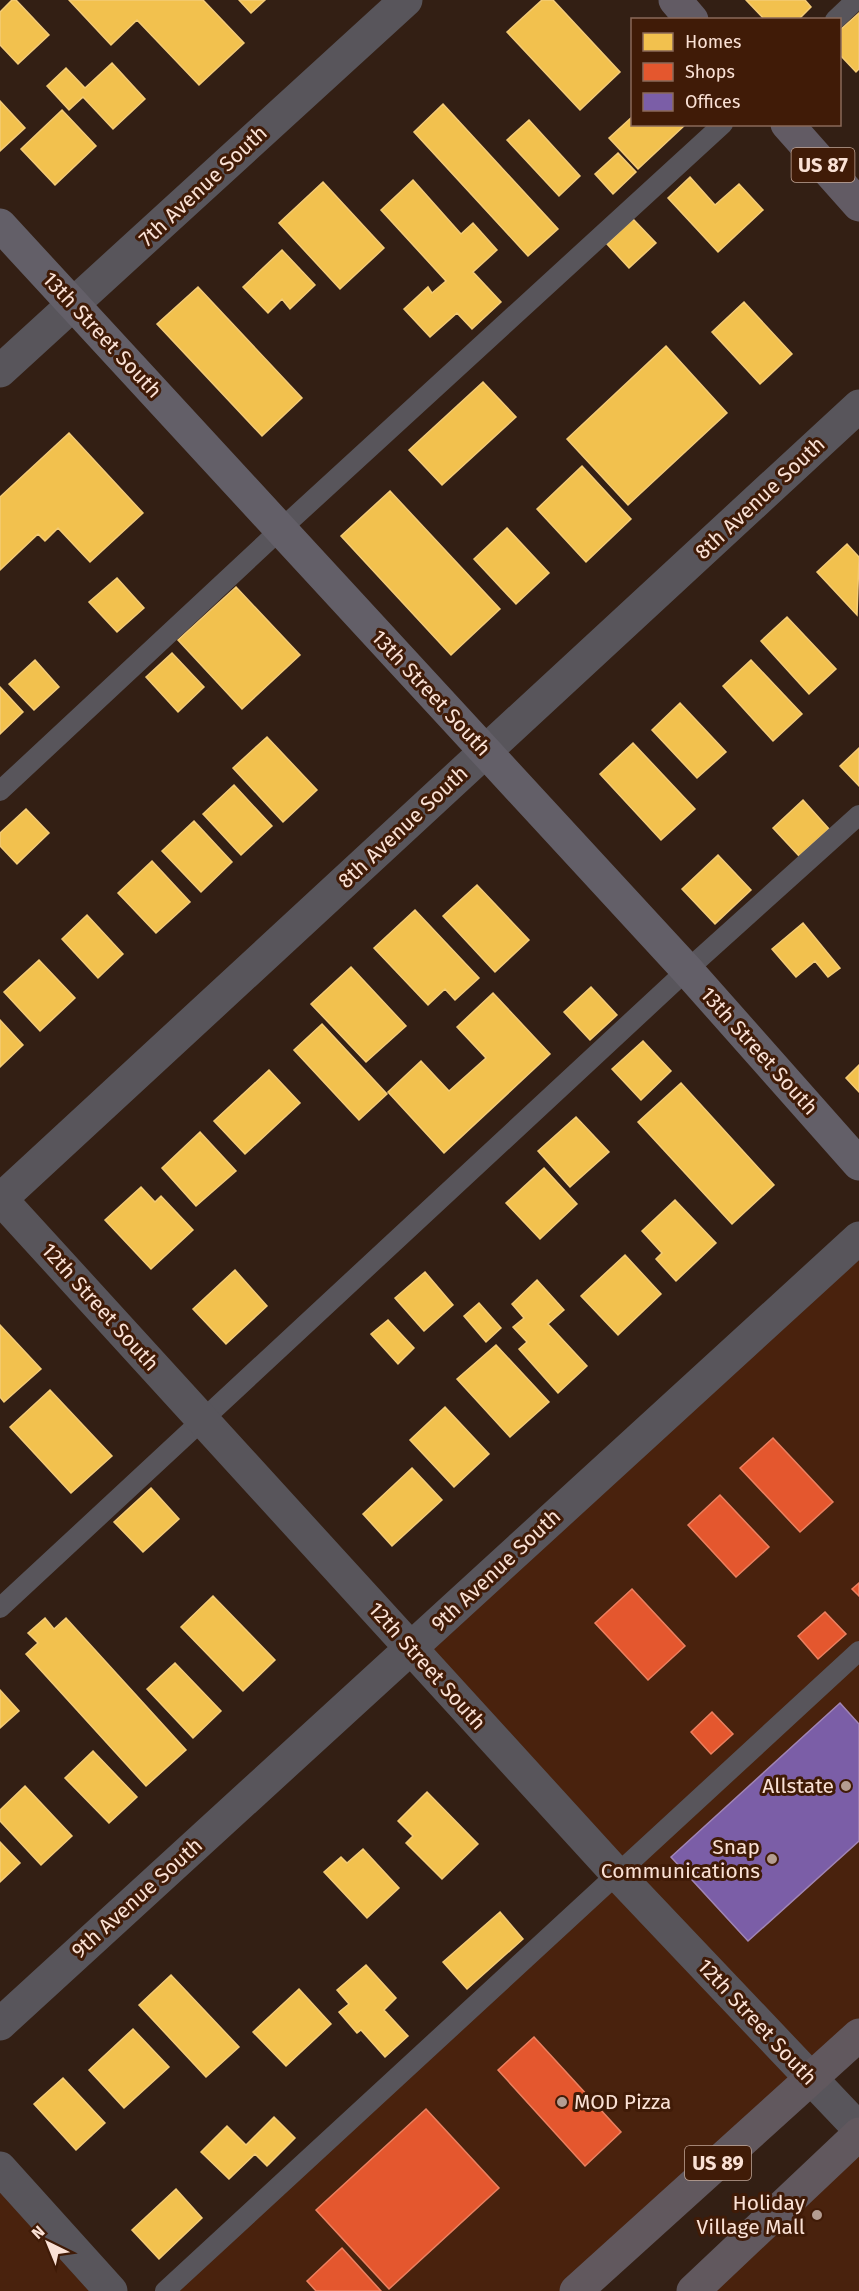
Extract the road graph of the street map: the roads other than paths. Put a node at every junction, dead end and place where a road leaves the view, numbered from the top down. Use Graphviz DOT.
graph roads {
  1 [pos="406,0"];
  2 [pos="675,0"];
  3 [pos="856,0"];
  4 [pos="690,18"];
  5 [pos="838,18"];
  6 [pos="721,126"];
  7 [pos="789,126"];
  8 [pos="859,205"];
  9 [pos="0,225"];
  10 [pos="73,305"];
  11 [pos="0,371"];
  12 [pos="859,406"];
  13 [pos="281,529"];
  14 [pos="485,751"];
  15 [pos="0,791"];
  16 [pos="859,815"];
  17 [pos="687,970"];
  18 [pos="859,1164"];
  19 [pos="0,1199"];
  20 [pos="859,1238"];
  21 [pos="203,1420"];
  22 [pos="0,1608"];
  23 [pos="411,1648"];
  24 [pos="859,1650"];
  25 [pos="617,1874"];
  26 [pos="0,2024"];
  27 [pos="859,2035"];
  28 [pos="811,2080"];
  29 [pos="859,2132"];
  30 [pos="0,2168"];
  31 [pos="111,2291"];
  32 [pos="165,2291"];
  33 [pos="576,2291"];
  34 [pos="693,2291"];
  1 -- 10 [label="street, 7th Avenue South"];
  2 -- 4 [label="main road"];
  3 -- 5 [label="lane"];
  6 -- 13 [label="lane"];
  7 -- 8 [label="main road, US 87"];
  9 -- 10 [label="street, 13th Street South"];
  10 -- 11 [label="street, 7th Avenue South"];
  10 -- 13 [label="street, 13th Street South"];
  12 -- 14 [label="street, 8th Avenue South"];
  13 -- 14 [label="street, 13th Street South"];
  13 -- 15 [label="lane"];
  14 -- 17 [label="street, 13th Street South"];
  14 -- 19 [label="street, 8th Avenue South"];
  16 -- 17 [label="lane"];
  17 -- 18 [label="street, 13th Street South"];
  17 -- 21 [label="lane"];
  19 -- 21 [label="street, 12th Street South"];
  20 -- 23 [label="street, 9th Avenue South"];
  21 -- 22 [label="lane"];
  21 -- 23 [label="street, 12th Street South"];
  23 -- 25 [label="street, 12th Street South"];
  23 -- 26 [label="street, 9th Avenue South"];
  24 -- 25 [label="lane"];
  25 -- 28 [label="street, 12th Street South"];
  25 -- 32 [label="lane"];
  27 -- 28 [label="highway, US 89"];
  28 -- 29 [label="street, 12th Street South"];
  28 -- 33 [label="highway, US 89"];
  29 -- 34 [label="highway"];
  30 -- 31 [label="street"];
}
